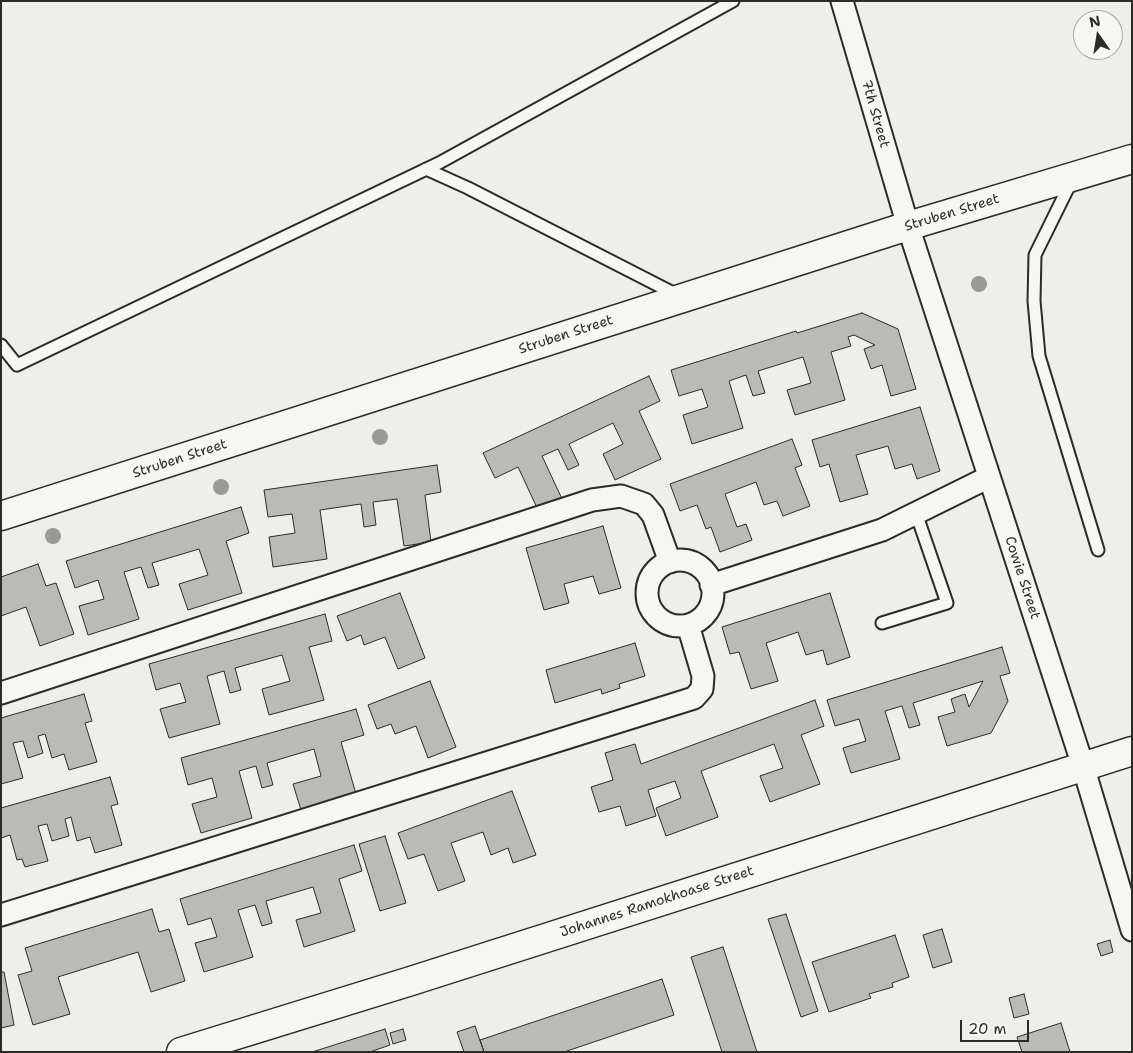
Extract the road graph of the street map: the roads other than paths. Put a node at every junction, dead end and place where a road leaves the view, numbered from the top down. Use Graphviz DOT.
graph roads {
  1 [pos="732,1"];
  2 [pos="842,1"];
  3 [pos="1132,159"];
  4 [pos="426,169"];
  5 [pos="1073,176"];
  6 [pos="908,226"];
  7 [pos="683,298"];
  8 [pos="1,346"];
  9 [pos="989,477"];
  10 [pos="916,513"];
  11 [pos="1,516"];
  12 [pos="1098,550"];
  13 [pos="670,562"];
  14 [pos="711,584"];
  15 [pos="882,623"];
  16 [pos="688,625"];
  17 [pos="1,693"];
  18 [pos="1132,751"];
  19 [pos="1084,766"];
  20 [pos="1,915"];
  21 [pos="1132,930"];
  22 [pos="181,1052"];
  1 -- 4 [label="lane"];
  2 -- 6 [label="street, 7th Street"];
  3 -- 5 [label="main road, Struben Street"];
  4 -- 7 [label="lane"];
  4 -- 8 [label="lane"];
  5 -- 6 [label="main road, Struben Street"];
  5 -- 12 [label="lane"];
  6 -- 7 [label="main road, Struben Street"];
  6 -- 9 [label="street, Cowie Street"];
  7 -- 11 [label="main road, Struben Street"];
  9 -- 10 [label="street"];
  9 -- 19 [label="street, Cowie Street"];
  10 -- 14 [label="street"];
  10 -- 15 [label="lane"];
  13 -- 14 [label="street"];
  13 -- 16 [label="street"];
  13 -- 17 [label="street"];
  14 -- 16 [label="street"];
  16 -- 20 [label="street"];
  18 -- 19 [label="main road, Johannes Ramokhoase Street"];
  19 -- 21 [label="street, Cowie Street"];
  19 -- 22 [label="main road, Johannes Ramokhoase Street"];
}
